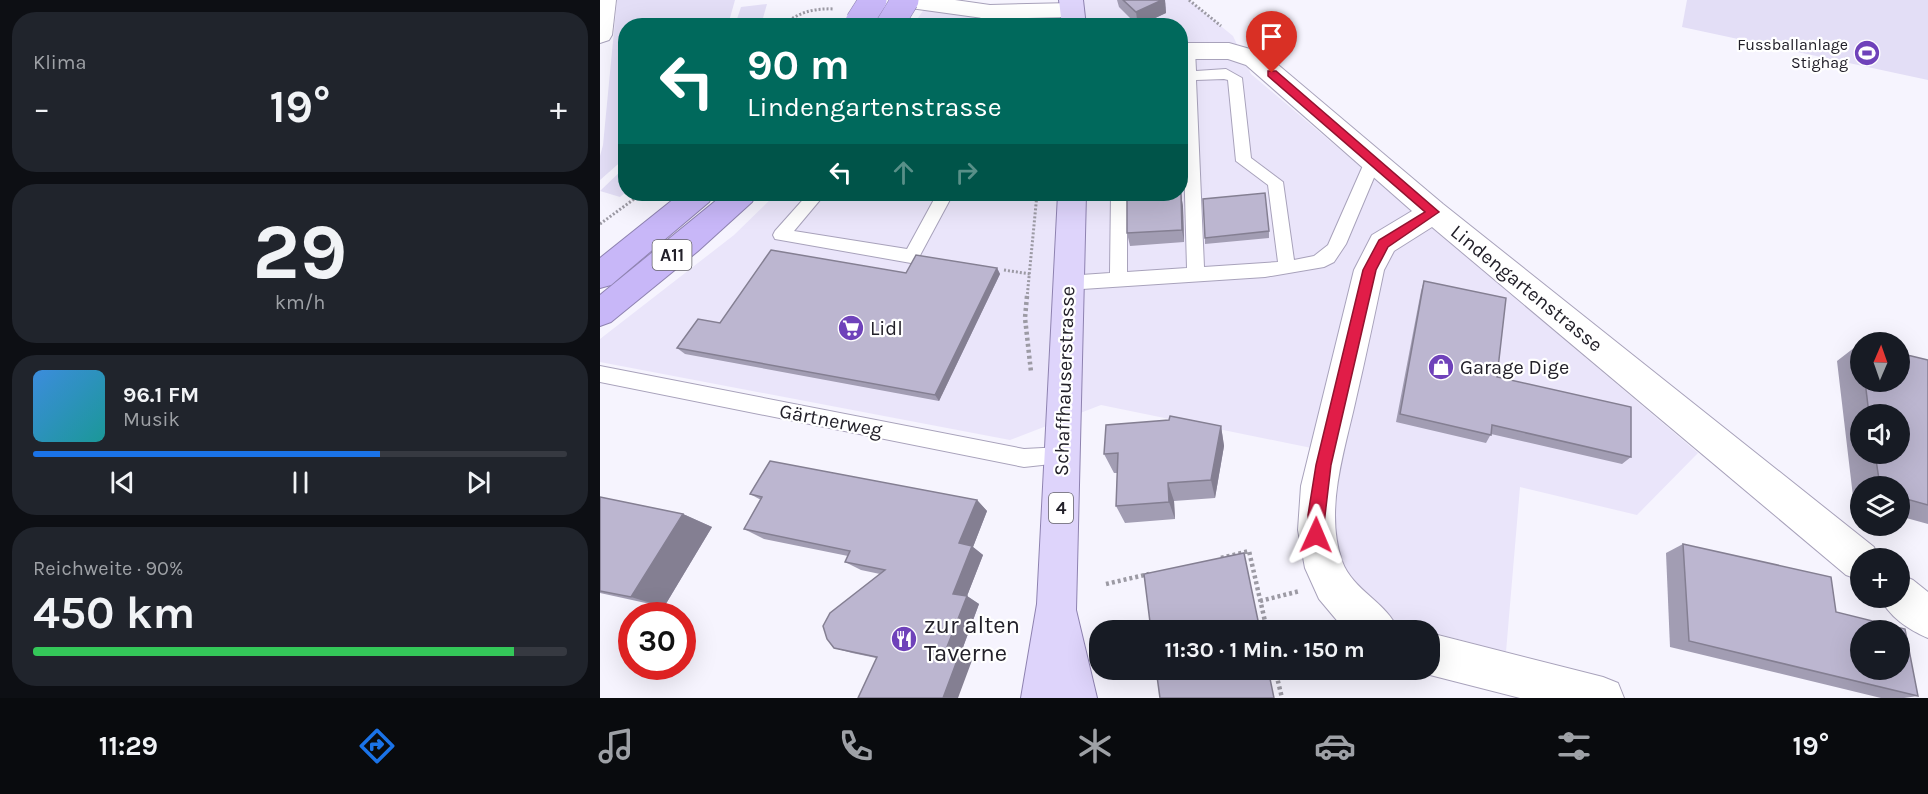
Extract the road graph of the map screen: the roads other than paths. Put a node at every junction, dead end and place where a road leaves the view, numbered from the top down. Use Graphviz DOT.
graph roads {
  1 [pos="604,0"];
  2 [pos="873,0"];
  3 [pos="904,0"];
  4 [pos="1072,12"];
  5 [pos="862,18"];
  6 [pos="894,18"];
  7 [pos="982,18"];
  8 [pos="998,18"];
  9 [pos="600,35"];
  10 [pos="1188,51"];
  11 [pos="1188,79"];
  12 [pos="1188,101"];
  13 [pos="1373,160"];
  14 [pos="688,201"];
  15 [pos="690,201"];
  16 [pos="734,201"];
  17 [pos="811,201"];
  18 [pos="941,201"];
  19 [pos="1072,201"];
  20 [pos="1119,201"];
  21 [pos="1433,212"];
  22 [pos="600,261"];
  23 [pos="1287,267"];
  24 [pos="1196,274"];
  25 [pos="600,276"];
  26 [pos="1118,280"];
  27 [pos="1067,283"];
  28 [pos="600,313"];
  29 [pos="600,374"];
  30 [pos="1062,456"];
  31 [pos="1850,553"];
  32 [pos="1910,603"];
  33 [pos="1058,604"];
  34 [pos="1928,618"];
  35 [pos="1355,620"];
  36 [pos="1440,657"];
  37 [pos="1042,698"];
  38 [pos="1076,698"];
  39 [pos="1603,698"];
  1 -- 9 [label="street"];
  2 -- 5 [label="highway, bridge"];
  3 -- 6 [label="highway, bridge"];
  3 -- 7 [label="street"];
  4 -- 8 [label="street"];
  10 -- 13 [label="street, Lindengartenstrasse"];
  11 -- 23 [label="lane"];
  12 -- 24 [label="lane"];
  13 -- 21 [label="street, Lindengartenstrasse"];
  13 -- 23 [label="lane"];
  14 -- 22 [label="highway"];
  15 -- 25 [label="highway, A11"];
  16 -- 28 [label="highway, A11"];
  17 -- 18 [label="lane"];
  19 -- 27 [label="main road, Schaffhauserstrasse / 4"];
  20 -- 26 [label="lane"];
  21 -- 31 [label="street, Lindengartenstrasse"];
  21 -- 35 [label="street"];
  23 -- 24 [label="lane"];
  24 -- 26 [label="lane"];
  26 -- 27 [label="lane"];
  27 -- 30 [label="main road, Schaffhauserstrasse / 4"];
  29 -- 30 [label="lane, Gärtnerweg"];
  30 -- 33 [label="main road, Schaffhauserstrasse / 4"];
  32 -- 34 [label="street"];
  33 -- 37 [label="main road, Schaffhauserstrasse / 4"];
  33 -- 38 [label="main road, Schaffhauserstrasse / 4"];
  36 -- 39 [label="street"];
}
